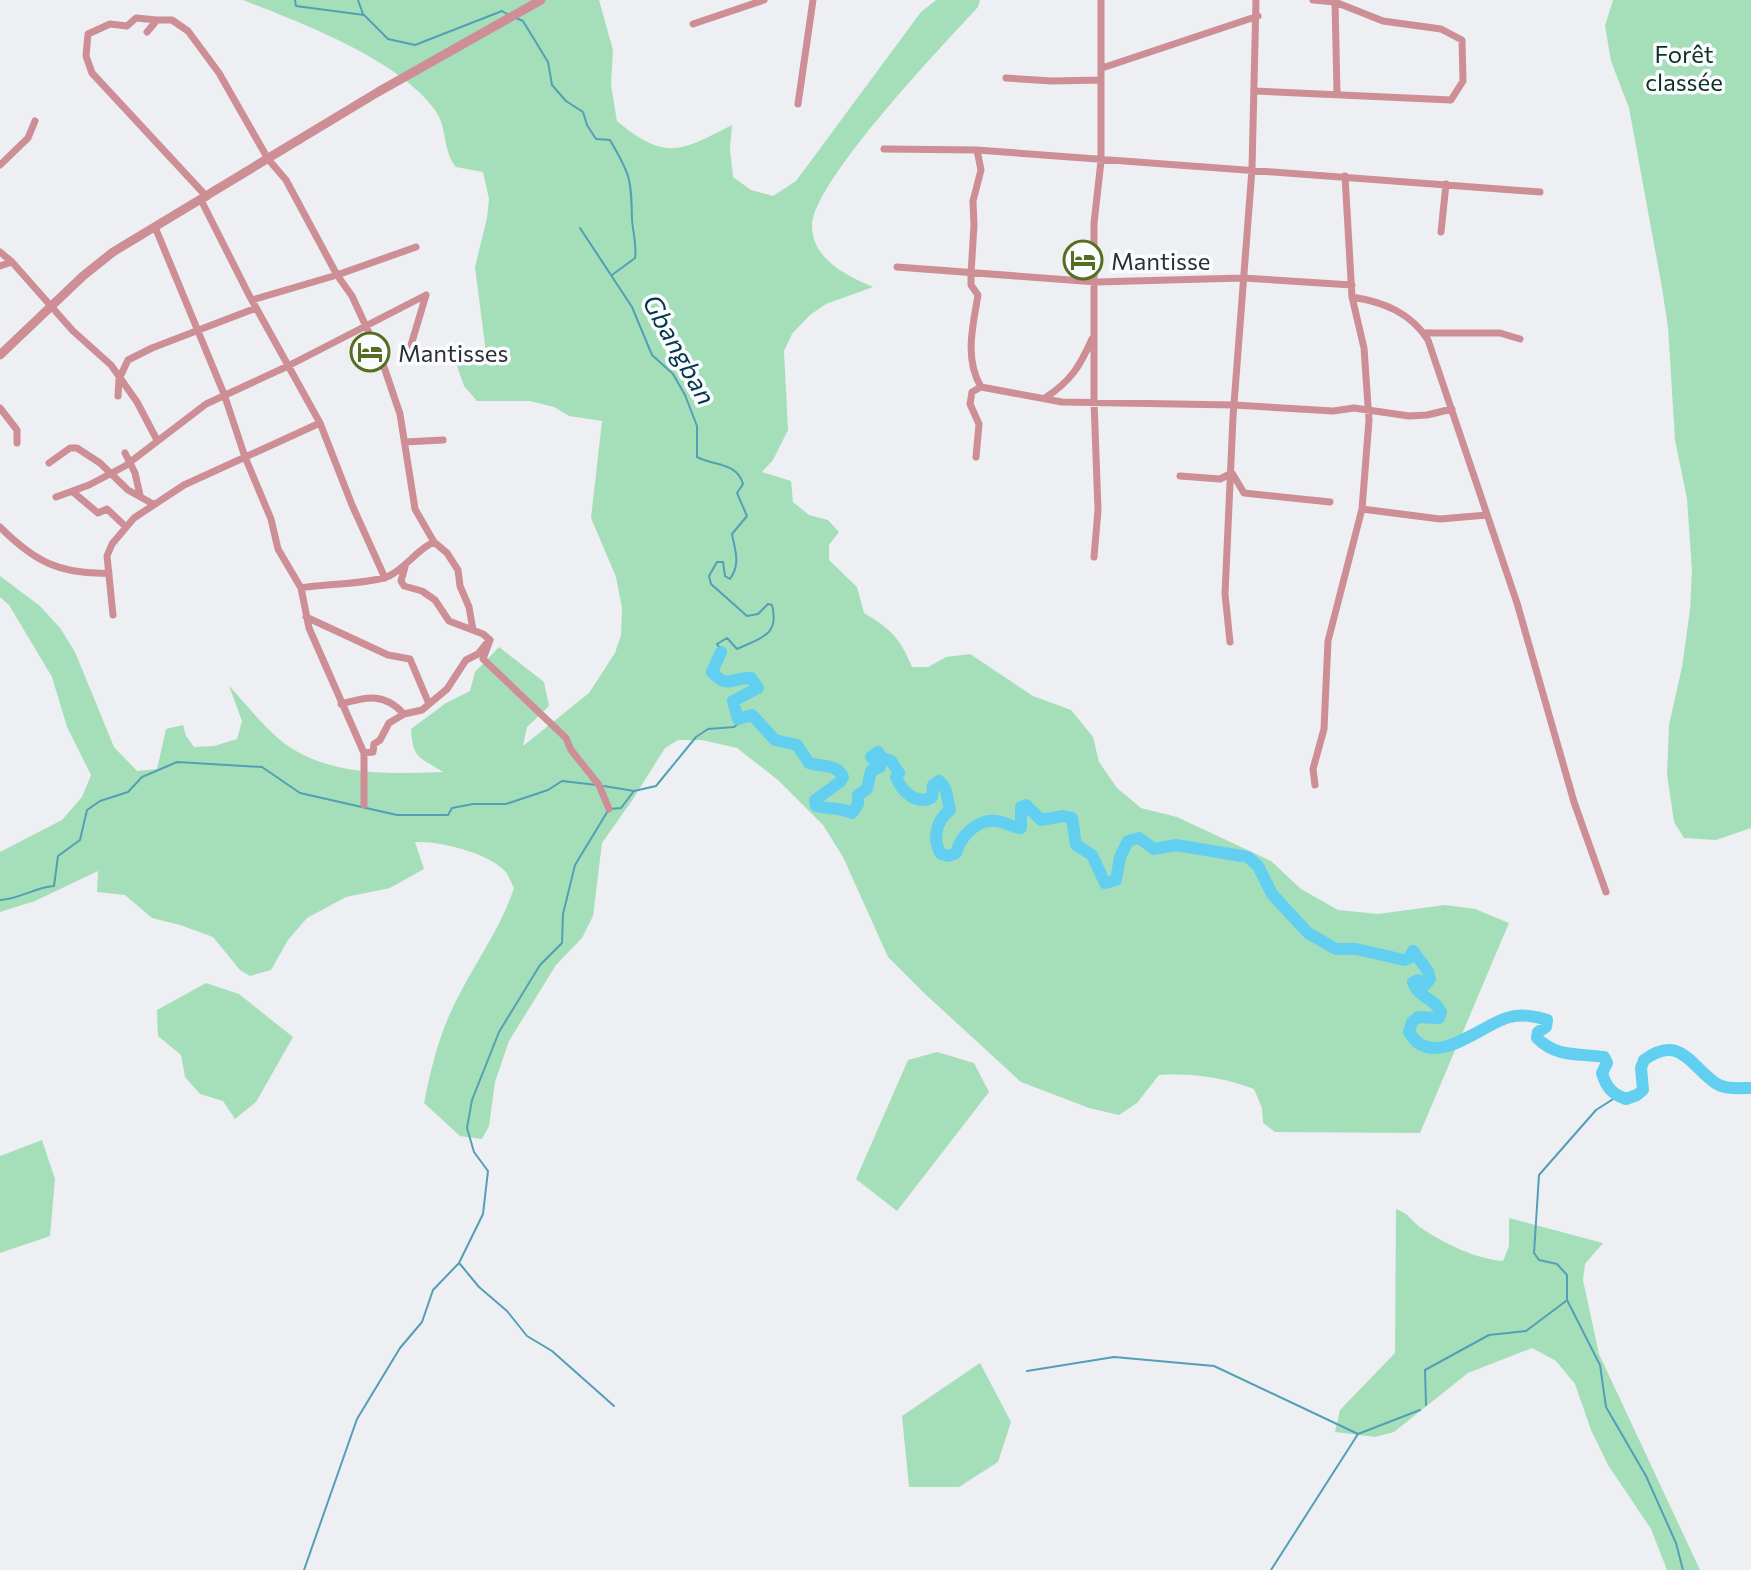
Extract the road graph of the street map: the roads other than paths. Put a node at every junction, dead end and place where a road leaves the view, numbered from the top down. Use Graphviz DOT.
graph roads {
  1 [pos="541,0"];
  2 [pos="764,0"];
  3 [pos="813,0"];
  4 [pos="1101,0"];
  5 [pos="1256,0"];
  6 [pos="1313,0"];
  7 [pos="1335,2"];
  8 [pos="1258,16"];
  9 [pos="157,20"];
  10 [pos="693,24"];
  11 [pos="147,32"];
  12 [pos="1102,68"];
  13 [pos="1006,78"];
  14 [pos="1101,80"];
  15 [pos="1255,91"];
  16 [pos="1337,93"];
  17 [pos="798,104"];
  18 [pos="35,121"];
  19 [pos="884,149"];
  20 [pos="977,150"];
  21 [pos="268,159"];
  22 [pos="1101,161"];
  23 [pos="0,165"];
  24 [pos="1252,169"];
  25 [pos="1345,176"];
  26 [pos="1446,184"];
  27 [pos="1540,192"];
  28 [pos="204,198"];
  29 [pos="155,227"];
  30 [pos="1441,232"];
  31 [pos="416,247"];
  32 [pos="0,252"];
  33 [pos="12,262"];
  34 [pos="0,266"];
  35 [pos="897,267"];
  36 [pos="971,274"];
  37 [pos="337,275"];
  38 [pos="1243,278"];
  39 [pos="1096,282"];
  40 [pos="1352,285"];
  41 [pos="1352,297"];
  42 [pos="254,304"];
  43 [pos="51,305"];
  44 [pos="367,327"];
  45 [pos="196,332"];
  46 [pos="1095,333"];
  47 [pos="1424,333"];
  48 [pos="1520,339"];
  49 [pos="0,355"];
  50 [pos="408,355"];
  51 [pos="106,360"];
  52 [pos="128,360"];
  53 [pos="288,366"];
  54 [pos="119,379"];
  55 [pos="981,387"];
  56 [pos="224,394"];
  57 [pos="118,396"];
  58 [pos="1045,398"];
  59 [pos="1094,401"];
  60 [pos="1234,405"];
  61 [pos="0,408"];
  62 [pos="1452,409"];
  63 [pos="1368,410"];
  64 [pos="320,423"];
  65 [pos="157,440"];
  66 [pos="443,440"];
  67 [pos="405,442"];
  68 [pos="17,443"];
  69 [pos="125,453"];
  70 [pos="245,457"];
  71 [pos="976,457"];
  72 [pos="49,463"];
  73 [pos="129,463"];
  74 [pos="1232,473"];
  75 [pos="110,474"];
  76 [pos="1180,476"];
  77 [pos="73,492"];
  78 [pos="140,495"];
  79 [pos="56,497"];
  80 [pos="1330,502"];
  81 [pos="153,504"];
  82 [pos="1362,509"];
  83 [pos="1487,515"];
  84 [pos="0,527"];
  85 [pos="126,527"];
  86 [pos="434,542"];
  87 [pos="1094,557"];
  88 [pos="405,566"];
  89 [pos="109,573"];
  90 [pos="385,578"];
  91 [pos="301,588"];
  92 [pos="113,615"];
  93 [pos="306,617"];
  94 [pos="473,630"];
  95 [pos="490,640"];
  96 [pos="1230,642"];
  97 [pos="341,704"];
  98 [pos="429,704"];
  99 [pos="404,714"];
  100 [pos="364,753"];
  101 [pos="1315,785"];
  102 [pos="364,805"];
  103 [pos="609,809"];
  104 [pos="1606,892"];
  1 -- 21 [label="street"];
  2 -- 10 [label="street"];
  3 -- 17 [label="street"];
  4 -- 12 [label="street"];
  5 -- 8 [label="street"];
  6 -- 7 [label="street"];
  7 -- 16 [label="street"];
  7 -- 16 [label="street"];
  8 -- 12 [label="street"];
  8 -- 15 [label="street"];
  9 -- 11 [label="street"];
  9 -- 21 [label="street"];
  9 -- 28 [label="street"];
  12 -- 14 [label="street"];
  13 -- 14 [label="street"];
  14 -- 22 [label="street"];
  15 -- 16 [label="street"];
  15 -- 24 [label="street"];
  18 -- 23 [label="street"];
  19 -- 20 [label="street"];
  20 -- 22 [label="street"];
  20 -- 36 [label="street"];
  21 -- 28 [label="street"];
  21 -- 37 [label="street"];
  22 -- 24 [label="street"];
  22 -- 39 [label="street"];
  24 -- 25 [label="street"];
  24 -- 38 [label="street"];
  25 -- 26 [label="street"];
  25 -- 40 [label="street"];
  26 -- 27 [label="street"];
  26 -- 30 [label="street"];
  28 -- 29 [label="street"];
  28 -- 42 [label="street"];
  29 -- 43 [label="street"];
  29 -- 45 [label="street"];
  31 -- 37 [label="street"];
  32 -- 33 [label="street"];
  33 -- 34 [label="street"];
  33 -- 43 [label="street"];
  35 -- 36 [label="street"];
  36 -- 39 [label="street"];
  36 -- 55 [label="street"];
  37 -- 42 [label="street"];
  37 -- 44 [label="street"];
  38 -- 39 [label="street"];
  38 -- 40 [label="street"];
  38 -- 60 [label="street"];
  39 -- 46 [label="street"];
  40 -- 41 [label="street"];
  41 -- 47 [label="street"];
  41 -- 63 [label="street"];
  42 -- 45 [label="street"];
  42 -- 53 [label="street"];
  43 -- 49 [label="street"];
  43 -- 51 [label="street"];
  44 -- 50 [label="street"];
  44 -- 53 [label="street"];
  44 -- 67 [label="street"];
  45 -- 52 [label="street"];
  45 -- 56 [label="street"];
  46 -- 58 [label="street"];
  46 -- 59 [label="street"];
  47 -- 48 [label="street"];
  47 -- 62 [label="street"];
  51 -- 52 [label="street"];
  51 -- 54 [label="street"];
  52 -- 54 [label="street"];
  53 -- 56 [label="street"];
  53 -- 64 [label="street"];
  54 -- 57 [label="street"];
  54 -- 65 [label="street"];
  55 -- 58 [label="street"];
  55 -- 71 [label="street"];
  56 -- 65 [label="street"];
  56 -- 70 [label="street"];
  58 -- 59 [label="street"];
  59 -- 60 [label="street"];
  59 -- 87 [label="street"];
  60 -- 63 [label="street"];
  60 -- 74 [label="street"];
  61 -- 68 [label="street"];
  62 -- 63 [label="street"];
  62 -- 83 [label="street"];
  63 -- 82 [label="street"];
  64 -- 70 [label="street"];
  64 -- 90 [label="street"];
  65 -- 73 [label="street"];
  66 -- 67 [label="street"];
  67 -- 86 [label="street"];
  69 -- 73 [label="street"];
  70 -- 81 [label="street"];
  70 -- 91 [label="street"];
  72 -- 75 [label="street"];
  73 -- 75 [label="street"];
  73 -- 78 [label="street"];
  74 -- 76 [label="street"];
  74 -- 80 [label="street"];
  74 -- 96 [label="street"];
  75 -- 77 [label="street"];
  75 -- 78 [label="street"];
  77 -- 79 [label="street"];
  77 -- 85 [label="street"];
  78 -- 81 [label="street"];
  81 -- 85 [label="street"];
  82 -- 83 [label="street"];
  82 -- 101 [label="street"];
  83 -- 104 [label="street"];
  84 -- 89 [label="street"];
  85 -- 89 [label="street"];
  86 -- 88 [label="street"];
  86 -- 94 [label="street"];
  88 -- 90 [label="street"];
  88 -- 94 [label="street"];
  89 -- 92 [label="street"];
  90 -- 91 [label="street"];
  91 -- 93 [label="street"];
  93 -- 97 [label="street"];
  93 -- 98 [label="street"];
  94 -- 95 [label="street"];
  95 -- 98 [label="street"];
  95 -- 103 [label="street"];
  97 -- 99 [label="street"];
  97 -- 100 [label="street"];
  98 -- 99 [label="street"];
  99 -- 100 [label="street"];
  100 -- 102 [label="street"];
}
